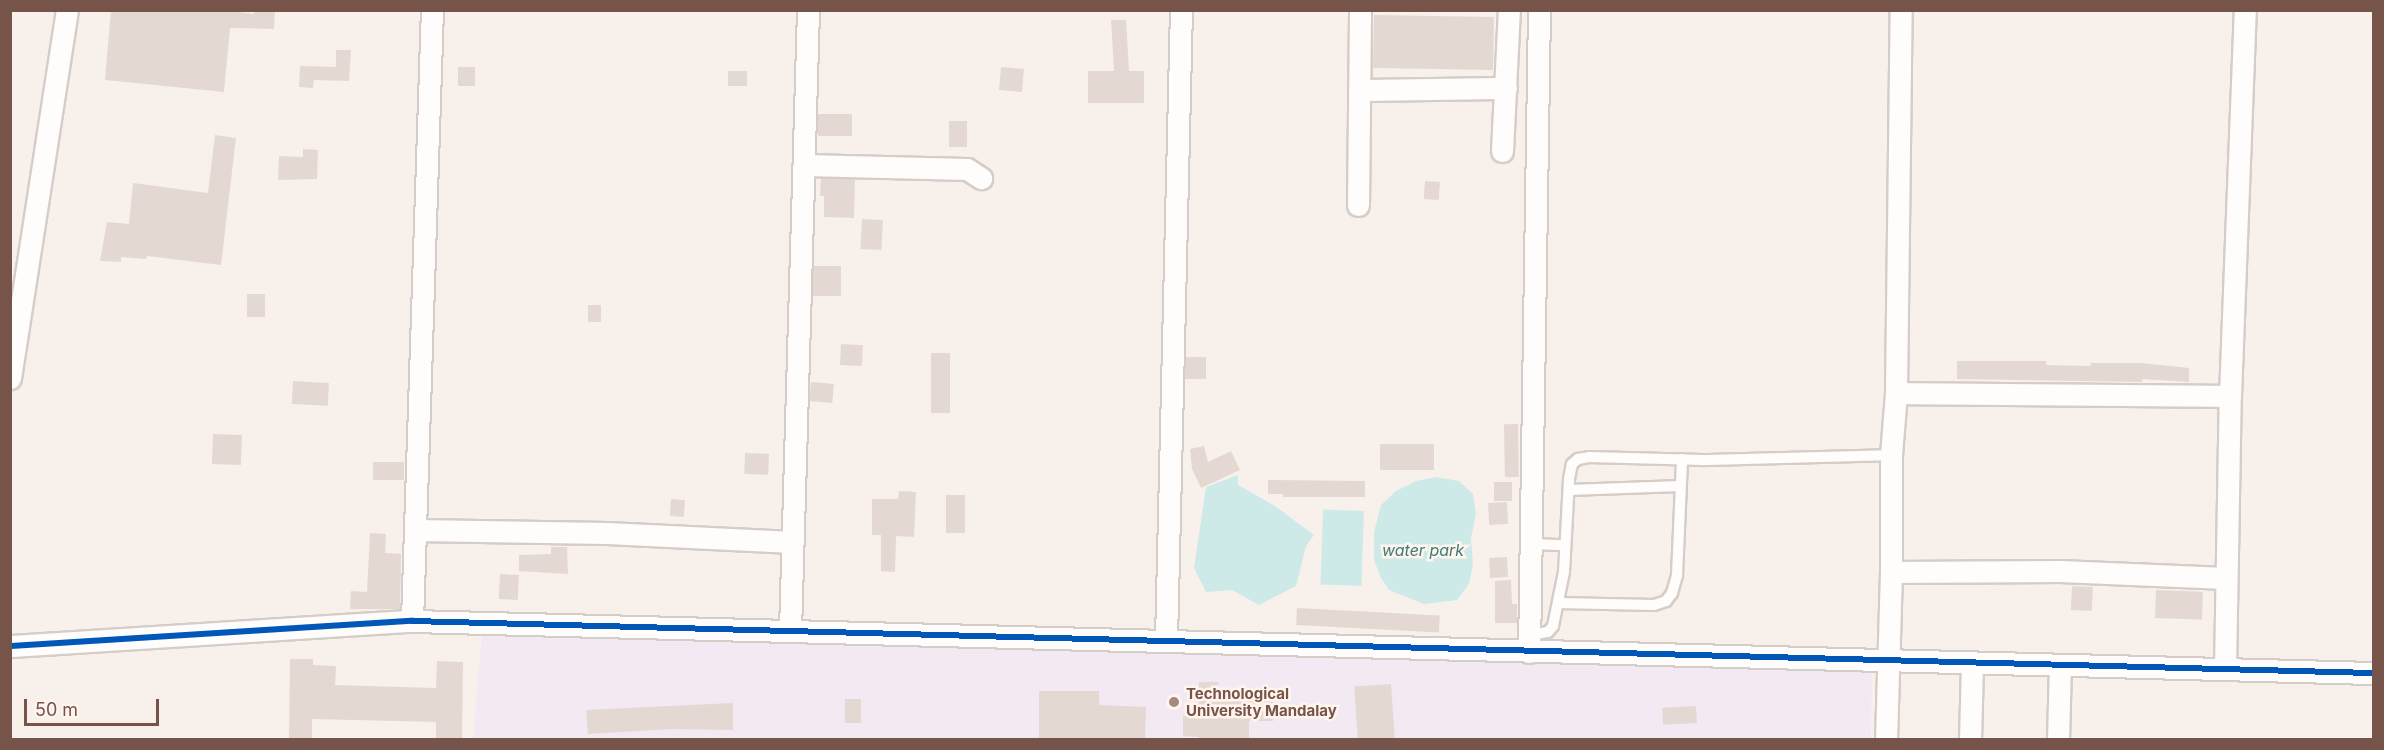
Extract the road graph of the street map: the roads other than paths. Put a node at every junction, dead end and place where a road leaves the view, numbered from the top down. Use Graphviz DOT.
graph roads {
  1 [pos="67,10"];
  2 [pos="432,10"];
  3 [pos="808,10"];
  4 [pos="1181,10"];
  5 [pos="1360,10"];
  6 [pos="1509,10"];
  7 [pos="1539,10"];
  8 [pos="1901,10"];
  9 [pos="2245,10"];
  10 [pos="1506,88"];
  11 [pos="1359,90"];
  12 [pos="1502,151"];
  13 [pos="804,165"];
  14 [pos="981,178"];
  15 [pos="1358,205"];
  16 [pos="10,378"];
  17 [pos="1896,393"];
  18 [pos="2230,396"];
  19 [pos="1891,455"];
  20 [pos="1682,459"];
  21 [pos="1680,486"];
  22 [pos="1569,490"];
  23 [pos="415,530"];
  24 [pos="793,542"];
  25 [pos="1532,544"];
  26 [pos="1565,545"];
  27 [pos="1891,572"];
  28 [pos="2226,578"];
  29 [pos="1558,603"];
  30 [pos="412,621"];
  31 [pos="790,631"];
  32 [pos="1166,640"];
  33 [pos="1531,644"];
  34 [pos="10,646"];
  35 [pos="1887,661"];
  36 [pos="1972,663"];
  37 [pos="2060,665"];
  38 [pos="2225,669"];
  39 [pos="2373,673"];
  40 [pos="1886,740"];
  41 [pos="1970,740"];
  42 [pos="2058,740"];
  1 -- 16 [label="street"];
  2 -- 23 [label="street"];
  3 -- 13 [label="street"];
  4 -- 32 [label="street"];
  5 -- 11 [label="street"];
  6 -- 10 [label="street"];
  7 -- 25 [label="street"];
  8 -- 17 [label="street"];
  9 -- 18 [label="street"];
  10 -- 11 [label="street"];
  10 -- 12 [label="street"];
  11 -- 15 [label="street"];
  13 -- 14 [label="street"];
  13 -- 24 [label="street"];
  17 -- 18 [label="street"];
  17 -- 19 [label="street"];
  18 -- 28 [label="street"];
  19 -- 20 [label="lane"];
  19 -- 27 [label="street"];
  20 -- 21 [label="lane"];
  20 -- 22 [label="lane"];
  21 -- 22 [label="lane"];
  21 -- 29 [label="lane"];
  22 -- 26 [label="lane"];
  23 -- 24 [label="street"];
  23 -- 30 [label="street"];
  24 -- 31 [label="street"];
  25 -- 26 [label="lane"];
  25 -- 33 [label="street"];
  26 -- 29 [label="lane"];
  27 -- 28 [label="street"];
  27 -- 35 [label="street"];
  28 -- 38 [label="street"];
  29 -- 33 [label="lane"];
  30 -- 31 [label="street"];
  30 -- 34 [label="street"];
  31 -- 32 [label="street"];
  32 -- 33 [label="street"];
  33 -- 35 [label="street"];
  35 -- 36 [label="street"];
  35 -- 40 [label="street"];
  36 -- 37 [label="street"];
  36 -- 41 [label="street"];
  37 -- 38 [label="street"];
  37 -- 42 [label="street"];
  38 -- 39 [label="street"];
}
